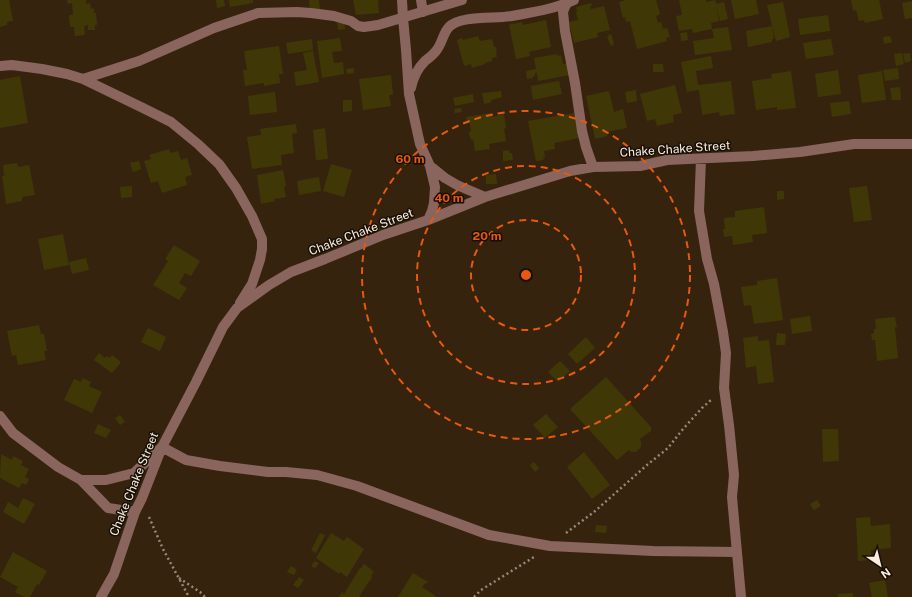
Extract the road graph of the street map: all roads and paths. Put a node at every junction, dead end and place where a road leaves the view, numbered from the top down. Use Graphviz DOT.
graph roads {
  1 [pos="402,0"];
  2 [pos="421,0"];
  3 [pos="462,0"];
  4 [pos="571,2"];
  5 [pos="423,12"];
  6 [pos="403,18"];
  7 [pos="0,66"];
  8 [pos="83,78"];
  9 [pos="409,94"];
  10 [pos="912,144"];
  11 [pos="701,158"];
  12 [pos="430,166"];
  13 [pos="593,166"];
  14 [pos="485,198"];
  15 [pos="428,220"];
  16 [pos="237,308"];
  17 [pos="724,388"];
  18 [pos="0,416"];
  19 [pos="162,447"];
  20 [pos="80,480"];
  21 [pos="142,498"];
  22 [pos="135,512"];
  23 [pos="550,546"];
  24 [pos="737,552"];
  25 [pos="179,578"];
  26 [pos="101,597"];
  27 [pos="189,597"];
  28 [pos="205,597"];
  29 [pos="474,597"];
  30 [pos="741,597"];
  1 -- 6 [label="street"];
  2 -- 5 [label="street"];
  3 -- 5 [label="street"];
  4 -- 9 [label="street"];
  4 -- 13 [label="street"];
  5 -- 6 [label="street"];
  6 -- 8 [label="street"];
  6 -- 9 [label="street"];
  7 -- 8 [label="street"];
  8 -- 16 [label="street"];
  9 -- 12 [label="street"];
  10 -- 11 [label="street, Chake Chake Street"];
  11 -- 13 [label="street, Chake Chake Street"];
  11 -- 17 [label="street"];
  12 -- 14 [label="street"];
  12 -- 15 [label="street"];
  13 -- 14 [label="street, Chake Chake Street"];
  14 -- 15 [label="street, Chake Chake Street"];
  15 -- 16 [label="street, Chake Chake Street"];
  16 -- 19 [label="street, Chake Chake Street"];
  17 -- 23 [label="path"];
  17 -- 24 [label="street"];
  18 -- 20 [label="street"];
  19 -- 20 [label="street"];
  19 -- 21 [label="street, Chake Chake Street"];
  19 -- 23 [label="street"];
  20 -- 22 [label="street"];
  21 -- 22 [label="street, Chake Chake Street"];
  21 -- 25 [label="path"];
  22 -- 26 [label="street, Chake Chake Street"];
  23 -- 24 [label="street"];
  23 -- 29 [label="path"];
  24 -- 30 [label="street"];
  25 -- 27 [label="path"];
  25 -- 28 [label="path"];
}
